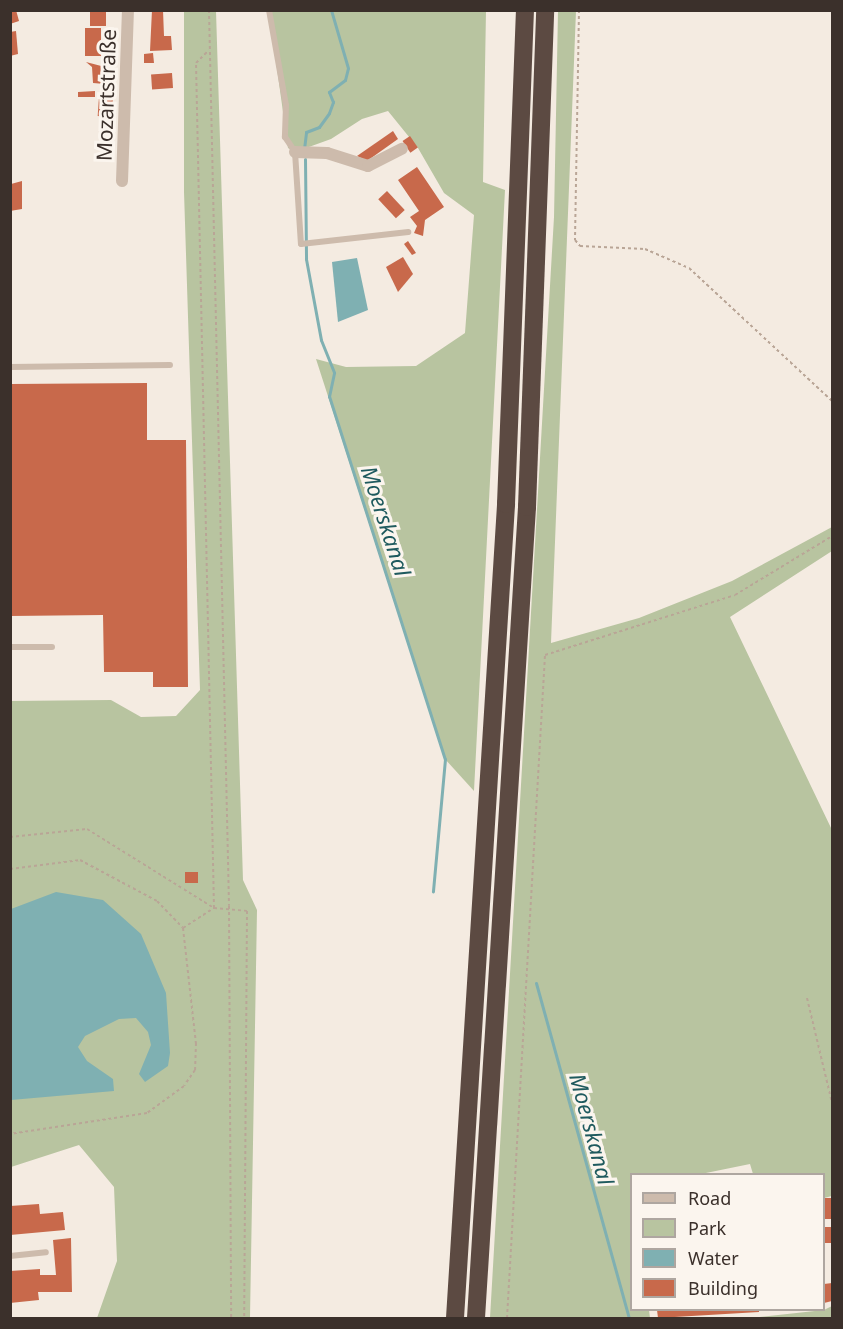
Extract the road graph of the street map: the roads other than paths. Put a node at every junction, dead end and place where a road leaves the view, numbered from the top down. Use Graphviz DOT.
graph roads {
  1 [pos="128,10"];
  2 [pos="269,10"];
  3 [pos="525,10"];
  4 [pos="545,10"];
  5 [pos="402,149"];
  6 [pos="295,152"];
  7 [pos="122,181"];
  8 [pos="408,232"];
  9 [pos="170,364"];
  10 [pos="10,367"];
  11 [pos="10,647"];
  12 [pos="52,647"];
  13 [pos="46,1252"];
  14 [pos="10,1256"];
  15 [pos="455,1318"];
  16 [pos="476,1318"];
  1 -- 7 [label="street, Mozartstraße"];
  2 -- 6 [label="lane"];
  3 -- 15 [label="highway"];
  4 -- 16 [label="highway"];
  5 -- 6 [label="street"];
  6 -- 8 [label="lane"];
  9 -- 10 [label="lane"];
  11 -- 12 [label="lane"];
  13 -- 14 [label="lane"];
}
